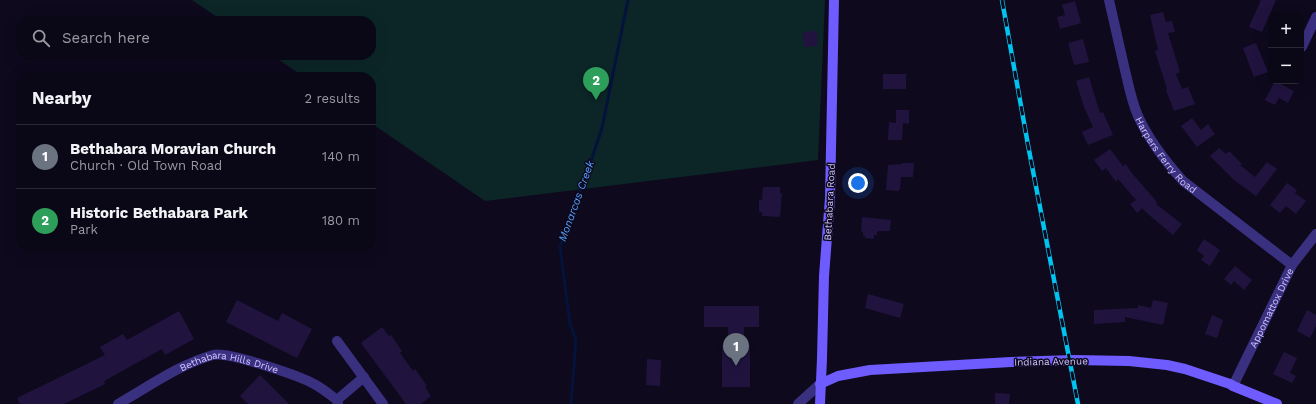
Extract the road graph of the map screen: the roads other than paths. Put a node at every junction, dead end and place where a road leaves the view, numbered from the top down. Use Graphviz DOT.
graph roads {
  1 [pos="834,0"];
  2 [pos="1109,0"];
  3 [pos="1316,17"];
  4 [pos="1304,43"];
  5 [pos="1316,234"];
  6 [pos="1292,265"];
  7 [pos="338,341"];
  8 [pos="364,377"];
  9 [pos="820,384"];
  10 [pos="1233,386"];
  11 [pos="337,402"];
  12 [pos="118,404"];
  13 [pos="383,404"];
  14 [pos="798,404"];
  15 [pos="820,404"];
  16 [pos="1277,404"];
  1 -- 9 [label="main road, Bethabara Road"];
  2 -- 6 [label="street, Harpers Ferry Road"];
  3 -- 4 [label="street"];
  5 -- 6 [label="street, Appomattox Drive"];
  6 -- 10 [label="street, Appomattox Drive"];
  7 -- 8 [label="street"];
  8 -- 11 [label="street"];
  8 -- 13 [label="street"];
  9 -- 10 [label="main road, Indiana Avenue"];
  9 -- 14 [label="street"];
  9 -- 15 [label="main road, Bethabara Road"];
  10 -- 16 [label="main road, Indiana Avenue"];
  11 -- 12 [label="street, Bethabara Hills Drive"];
}
